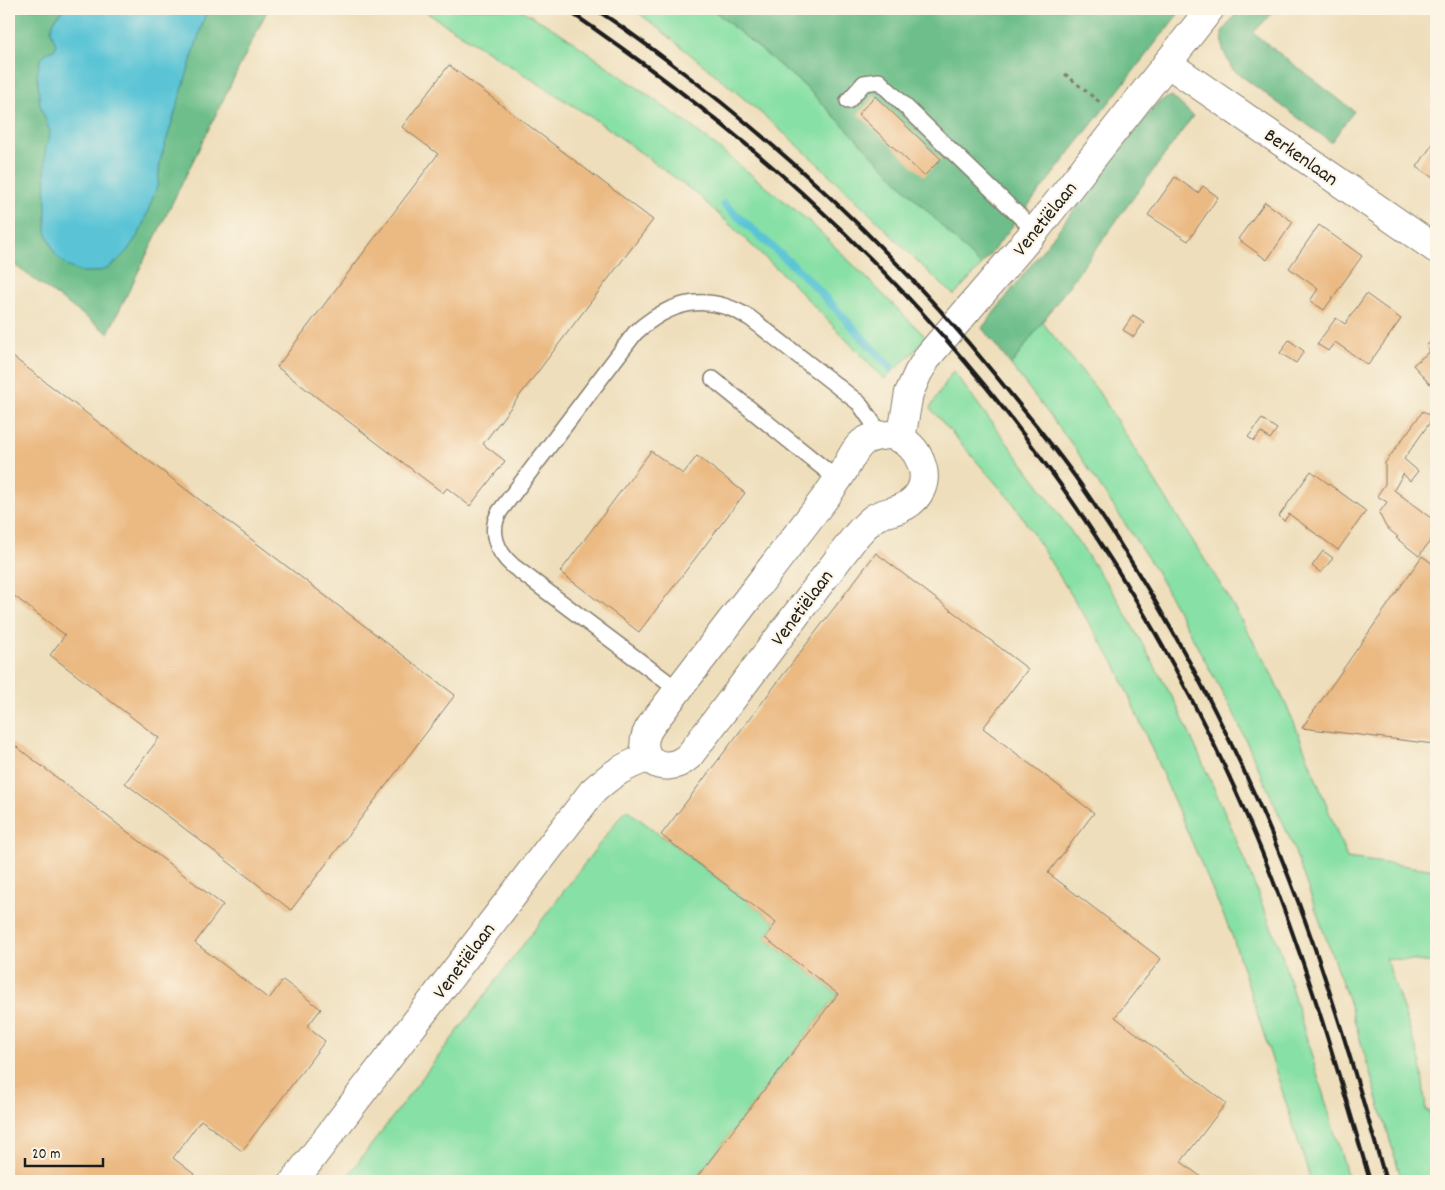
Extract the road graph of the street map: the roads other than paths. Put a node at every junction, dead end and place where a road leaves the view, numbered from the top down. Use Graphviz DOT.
graph roads {
  1 [pos="1210,9"];
  2 [pos="1167,63"];
  3 [pos="848,101"];
  4 [pos="1035,231"];
  5 [pos="1436,250"];
  6 [pos="713,379"];
  7 [pos="892,437"];
  8 [pos="838,480"];
  9 [pos="678,690"];
  10 [pos="648,758"];
  11 [pos="294,1181"];
  1 -- 2 [label="street, Venetiëlaan"];
  2 -- 4 [label="street, Venetiëlaan"];
  2 -- 5 [label="street, Berkenlaan"];
  3 -- 4 [label="lane"];
  4 -- 7 [label="street, Venetiëlaan"];
  6 -- 8 [label="lane"];
  7 -- 8 [label="street"];
  7 -- 9 [label="lane"];
  7 -- 10 [label="street, Venetiëlaan"];
  8 -- 9 [label="street"];
  9 -- 10 [label="street"];
  10 -- 11 [label="street, Venetiëlaan"];
}
